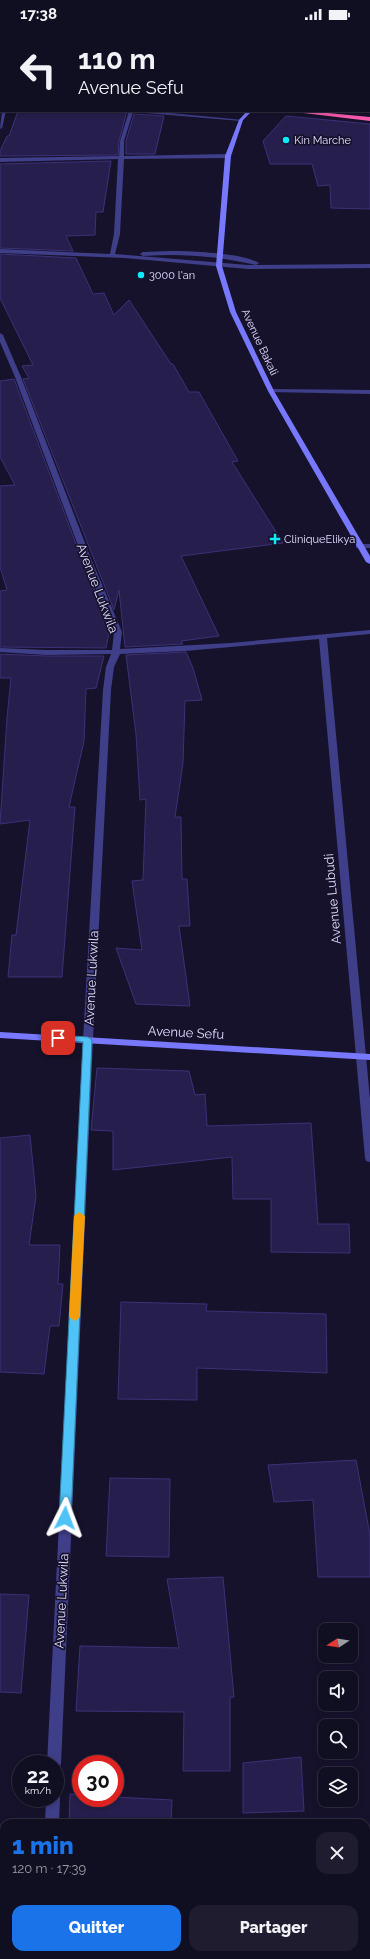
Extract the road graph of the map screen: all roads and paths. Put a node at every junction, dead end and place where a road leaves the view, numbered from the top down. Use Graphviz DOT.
graph roads {
  1 [pos="4,112"];
  2 [pos="132,112"];
  3 [pos="144,112"];
  4 [pos="249,112"];
  5 [pos="300,112"];
  6 [pos="370,119"];
  7 [pos="241,120"];
  8 [pos="0,128"];
  9 [pos="228,156"];
  10 [pos="120,158"];
  11 [pos="0,160"];
  12 [pos="0,251"];
  13 [pos="112,255"];
  14 [pos="219,255"];
  15 [pos="125,256"];
  16 [pos="219,266"];
  17 [pos="268,266"];
  18 [pos="370,266"];
  19 [pos="0,336"];
  20 [pos="271,391"];
  21 [pos="370,392"];
  22 [pos="359,546"];
  23 [pos="370,546"];
  24 [pos="370,562"];
  25 [pos="370,632"];
  26 [pos="323,636"];
  27 [pos="0,650"];
  28 [pos="116,654"];
  29 [pos="0,1035"];
  30 [pos="88,1040"];
  31 [pos="365,1057"];
  32 [pos="370,1158"];
  33 [pos="54,1755"];
  34 [pos="53,1807"];
  35 [pos="52,1819"];
  1 -- 8 [label="street"];
  2 -- 10 [label="street"];
  3 -- 7 [label="street"];
  4 -- 7 [label="street, Avenue Bakali"];
  5 -- 6 [label="highway"];
  7 -- 9 [label="street, Avenue Bakali"];
  9 -- 10 [label="street"];
  9 -- 14 [label="street, Avenue Bakali"];
  10 -- 11 [label="street"];
  10 -- 13 [label="street"];
  12 -- 13 [label="street"];
  13 -- 15 [label="street"];
  14 -- 15 [label="street"];
  14 -- 16 [label="street, Avenue Bakali"];
  14 -- 17 [label="street"];
  15 -- 16 [label="street"];
  16 -- 17 [label="street"];
  16 -- 20 [label="street, Avenue Bakali"];
  17 -- 18 [label="street"];
  19 -- 28 [label="street, Avenue Lukwila"];
  20 -- 21 [label="street"];
  20 -- 22 [label="street, Avenue Bakali"];
  22 -- 23 [label="street"];
  22 -- 24 [label="street, Avenue Bakali"];
  25 -- 26 [label="street"];
  26 -- 28 [label="street"];
  26 -- 31 [label="street, Avenue Lubudi"];
  27 -- 28 [label="street"];
  28 -- 30 [label="street, Avenue Lukwila"];
  29 -- 30 [label="street, Avenue Sefu"];
  30 -- 31 [label="street, Avenue Sefu"];
  30 -- 33 [label="street, Avenue Lukwila"];
  31 -- 32 [label="street, Avenue Lubudi"];
  34 -- 35 [label="street"];
}
